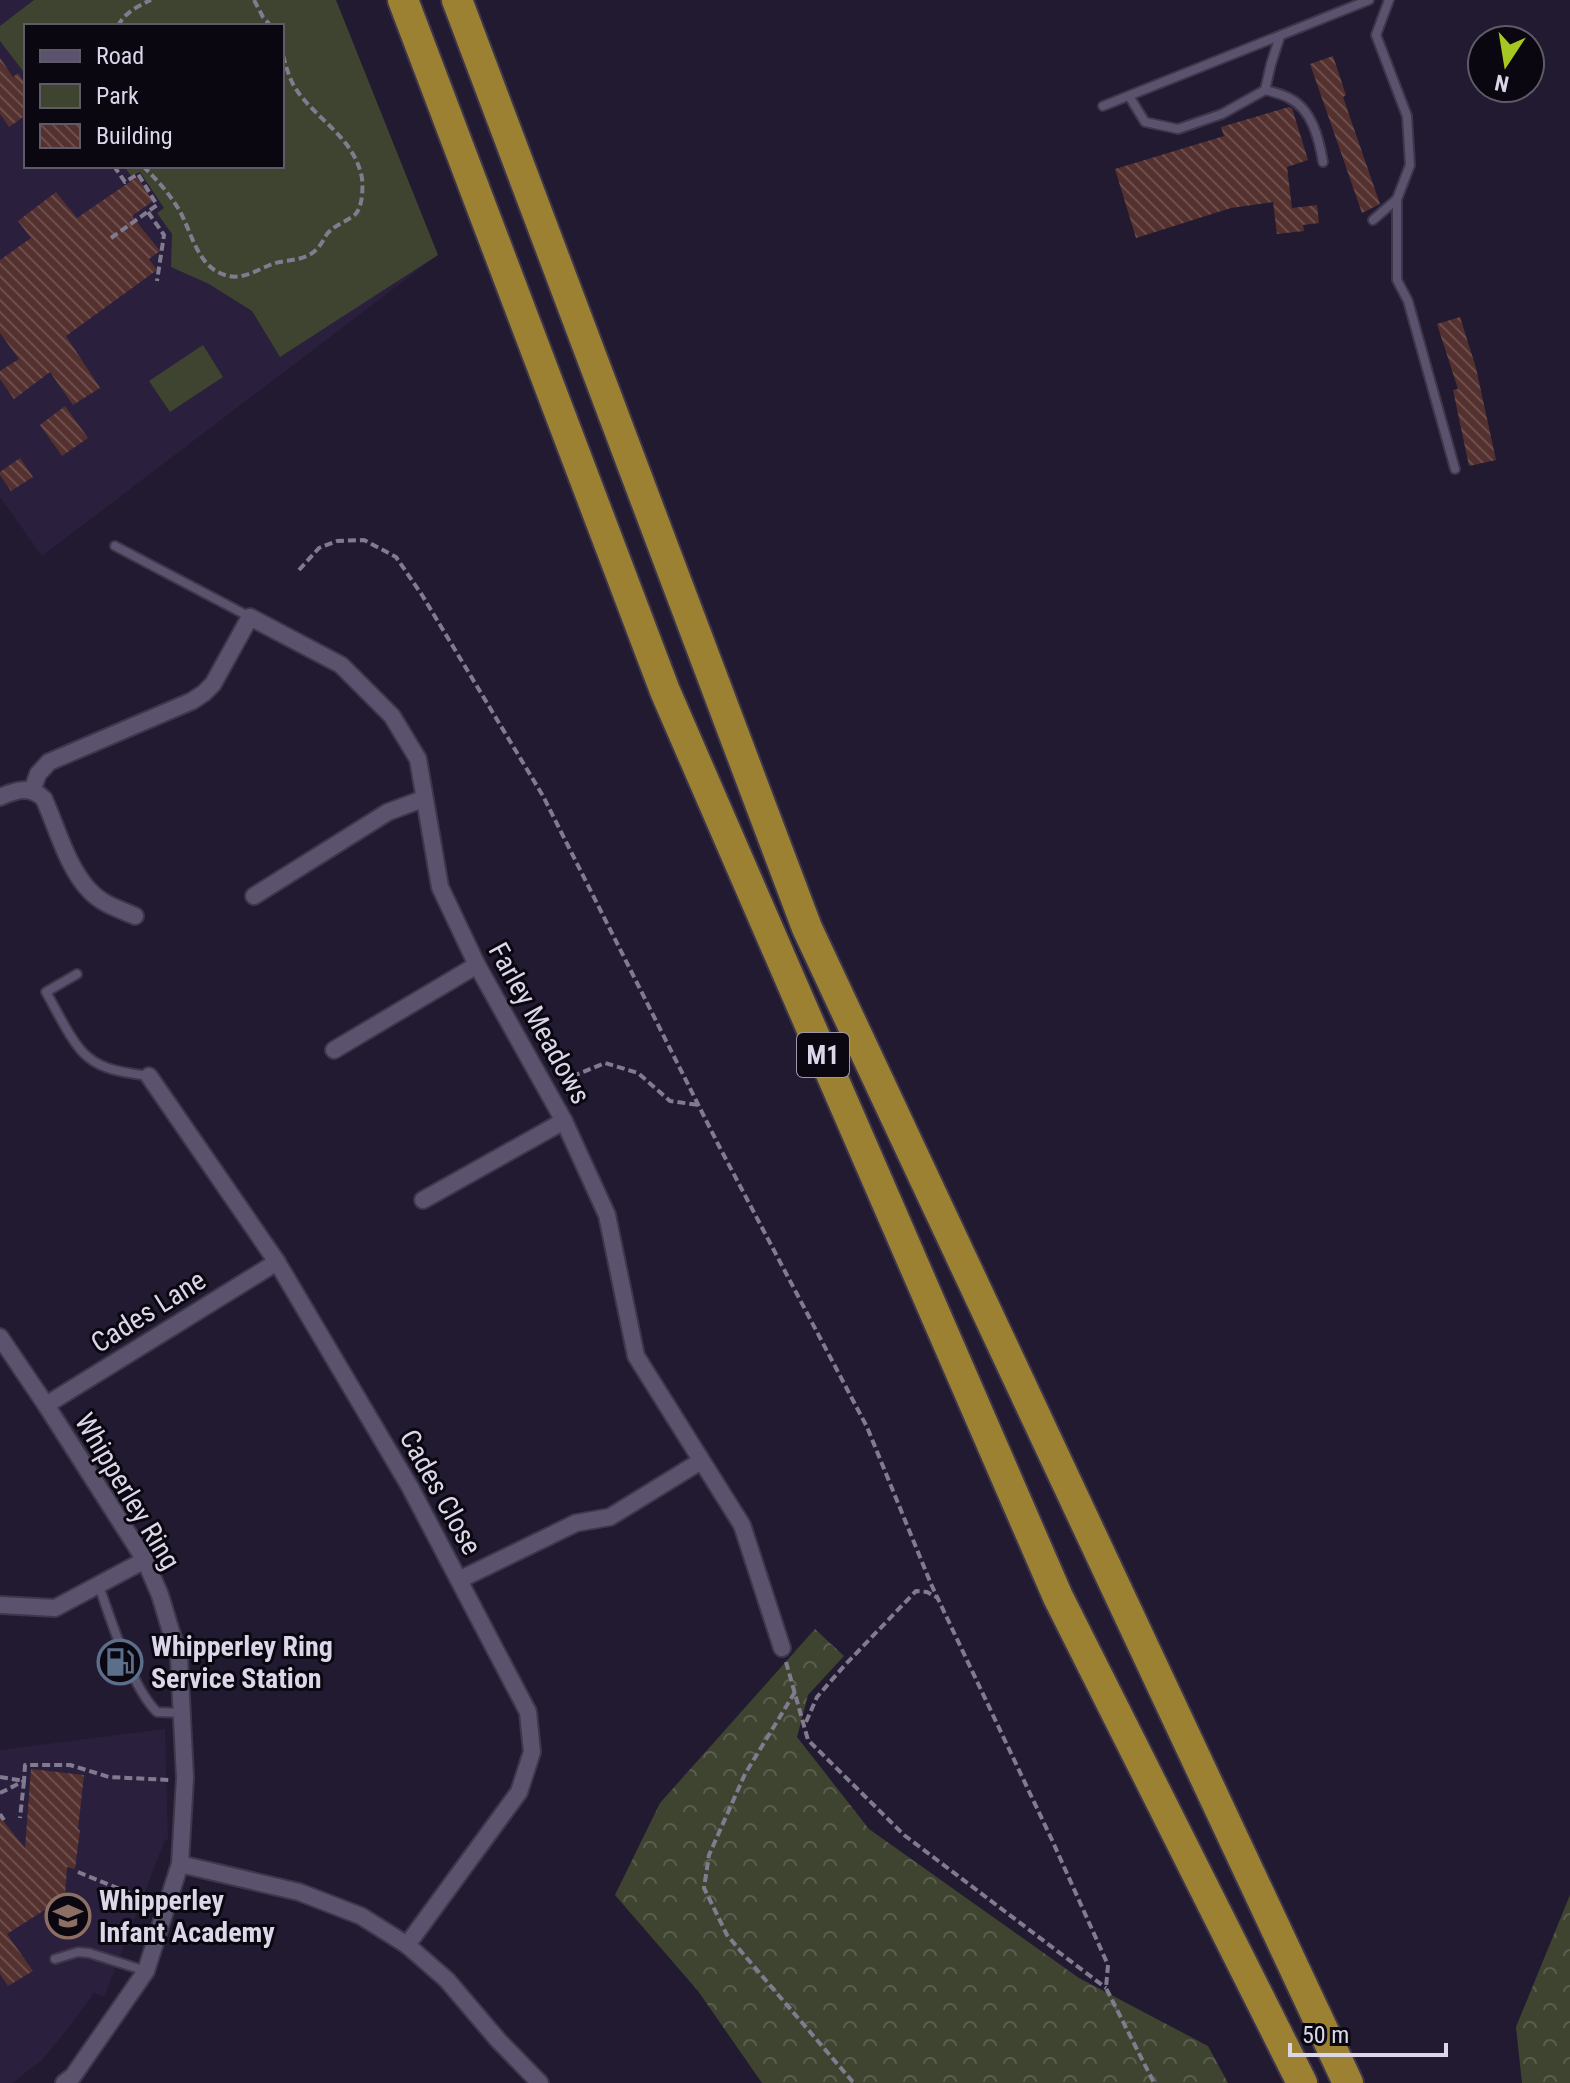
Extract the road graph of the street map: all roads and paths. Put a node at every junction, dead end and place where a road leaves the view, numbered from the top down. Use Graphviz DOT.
graph roads {
  1 [pos="151,0"];
  2 [pos="254,0"];
  3 [pos="403,0"];
  4 [pos="457,0"];
  5 [pos="1369,0"];
  6 [pos="1389,0"];
  7 [pos="119,24"];
  8 [pos="269,24"];
  9 [pos="1280,36"];
  10 [pos="284,57"];
  11 [pos="1265,90"];
  12 [pos="1129,96"];
  13 [pos="1103,106"];
  14 [pos="1323,162"];
  15 [pos="115,168"];
  16 [pos="145,168"];
  17 [pos="1397,199"];
  18 [pos="148,212"];
  19 [pos="1373,220"];
  20 [pos="111,238"];
  21 [pos="157,281"];
  22 [pos="1455,469"];
  23 [pos="115,546"];
  24 [pos="299,570"];
  25 [pos="250,617"];
  26 [pos="32,791"];
  27 [pos="0,797"];
  28 [pos="423,799"];
  29 [pos="254,896"];
  30 [pos="135,916"];
  31 [pos="477,965"];
  32 [pos="77,974"];
  33 [pos="334,1050"];
  34 [pos="149,1076"];
  35 [pos="545,1087"];
  36 [pos="699,1105"];
  37 [pos="564,1121"];
  38 [pos="423,1200"];
  39 [pos="277,1262"];
  40 [pos="0,1337"];
  41 [pos="46,1405"];
  42 [pos="701,1461"];
  43 [pos="145,1560"];
  44 [pos="459,1580"];
  45 [pos="99,1586"];
  46 [pos="938,1598"];
  47 [pos="0,1605"];
  48 [pos="782,1648"];
  49 [pos="795,1692"];
  50 [pos="183,1713"];
  51 [pos="805,1724"];
  52 [pos="0,1777"];
  53 [pos="24,1781"];
  54 [pos="185,1781"];
  55 [pos="0,1793"];
  56 [pos="0,1814"];
  57 [pos="20,1818"];
  58 [pos="4,1820"];
  59 [pos="180,1864"];
  60 [pos="78,1872"];
  61 [pos="166,1908"];
  62 [pos="407,1945"];
  63 [pos="55,1959"];
  64 [pos="146,1971"];
  65 [pos="1106,1988"];
  66 [pos="64,2083"];
  67 [pos="540,2083"];
  68 [pos="856,2083"];
  69 [pos="1154,2083"];
  70 [pos="1302,2083"];
  71 [pos="1348,2083"];
  1 -- 7 [label="path"];
  2 -- 8 [label="path"];
  3 -- 70 [label="highway, M1"];
  4 -- 71 [label="highway, M1"];
  5 -- 9 [label="lane"];
  6 -- 17 [label="lane"];
  9 -- 11 [label="lane"];
  9 -- 12 [label="lane"];
  10 -- 16 [label="path"];
  11 -- 12 [label="lane"];
  11 -- 14 [label="lane"];
  12 -- 13 [label="lane"];
  15 -- 18 [label="path"];
  17 -- 19 [label="lane"];
  17 -- 22 [label="lane"];
  18 -- 20 [label="path"];
  18 -- 21 [label="path"];
  23 -- 25 [label="lane, Farley Meadows"];
  24 -- 36 [label="path"];
  25 -- 26 [label="street"];
  25 -- 28 [label="street, Farley Meadows"];
  26 -- 27 [label="street"];
  26 -- 30 [label="street"];
  28 -- 29 [label="street"];
  28 -- 31 [label="street, Farley Meadows"];
  31 -- 33 [label="street"];
  31 -- 35 [label="street, Farley Meadows"];
  32 -- 34 [label="lane"];
  34 -- 39 [label="street, Cades Close"];
  35 -- 36 [label="path"];
  35 -- 37 [label="street, Farley Meadows"];
  36 -- 46 [label="path"];
  37 -- 38 [label="street"];
  37 -- 42 [label="street, Farley Meadows"];
  39 -- 41 [label="street, Cades Lane"];
  39 -- 44 [label="street, Cades Close"];
  40 -- 41 [label="street, Whipperley Ring"];
  41 -- 43 [label="street, Whipperley Ring"];
  42 -- 44 [label="street"];
  42 -- 48 [label="street, Farley Meadows"];
  43 -- 45 [label="street"];
  43 -- 50 [label="street, Whipperley Ring"];
  44 -- 62 [label="street, Cades Close"];
  45 -- 47 [label="street"];
  45 -- 50 [label="lane"];
  46 -- 51 [label="path"];
  46 -- 65 [label="path"];
  48 -- 49 [label="path"];
  49 -- 51 [label="path"];
  49 -- 68 [label="path"];
  50 -- 54 [label="street, Whipperley Ring"];
  51 -- 65 [label="path"];
  52 -- 53 [label="path"];
  53 -- 54 [label="path"];
  53 -- 55 [label="path"];
  53 -- 57 [label="path"];
  54 -- 59 [label="street, Whipperley Ring"];
  56 -- 58 [label="path"];
  59 -- 61 [label="street, Whipperley Ring"];
  59 -- 62 [label="street"];
  60 -- 61 [label="path"];
  61 -- 64 [label="street, Whipperley Ring"];
  62 -- 67 [label="street"];
  63 -- 64 [label="lane"];
  64 -- 66 [label="street, Whipperley Ring"];
  65 -- 69 [label="path"];
}
